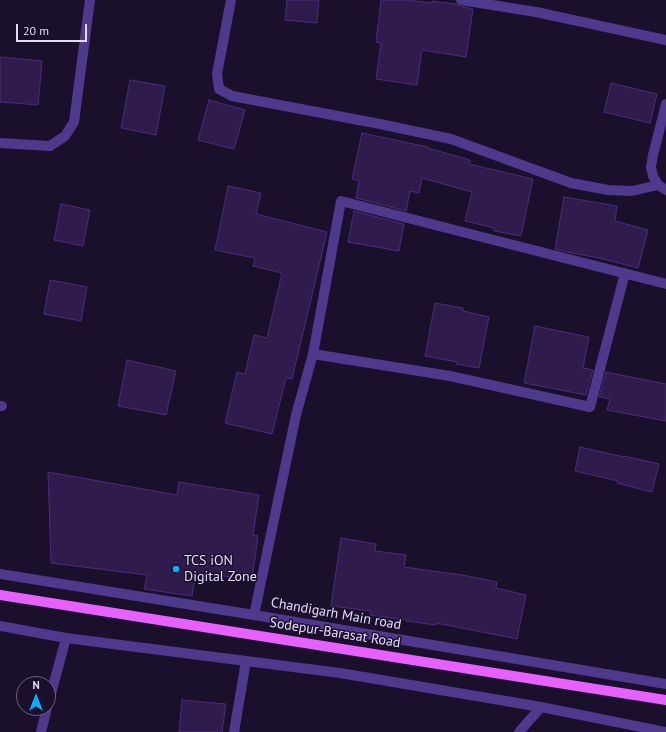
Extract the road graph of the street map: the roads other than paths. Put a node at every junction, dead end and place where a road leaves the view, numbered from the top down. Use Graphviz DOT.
graph roads {
  1 [pos="90,0"];
  2 [pos="231,0"];
  3 [pos="461,0"];
  4 [pos="666,40"];
  5 [pos="666,104"];
  6 [pos="0,143"];
  7 [pos="662,188"];
  8 [pos="625,273"];
  9 [pos="666,284"];
  10 [pos="313,354"];
  11 [pos="0,574"];
  12 [pos="0,595"];
  13 [pos="254,615"];
  14 [pos="0,626"];
  15 [pos="66,638"];
  16 [pos="246,661"];
  17 [pos="56,676"];
  18 [pos="666,684"];
  19 [pos="666,700"];
  20 [pos="541,707"];
  21 [pos="45,716"];
  22 [pos="41,732"];
  23 [pos="234,732"];
  24 [pos="519,732"];
  25 [pos="666,732"];
  1 -- 6 [label="street"];
  2 -- 7 [label="street"];
  3 -- 4 [label="street"];
  5 -- 7 [label="street"];
  8 -- 9 [label="street"];
  8 -- 10 [label="street"];
  8 -- 10 [label="street"];
  10 -- 13 [label="street"];
  11 -- 13 [label="street, Chandigarh Main road"];
  12 -- 19 [label="main road, Sodepur-Barasat Road"];
  13 -- 18 [label="street, Chandigarh Main road"];
  14 -- 15 [label="street"];
  15 -- 16 [label="street"];
  15 -- 17 [label="street"];
  16 -- 20 [label="street"];
  16 -- 23 [label="street"];
  20 -- 24 [label="street"];
  20 -- 25 [label="street"];
  21 -- 22 [label="street"];
}
